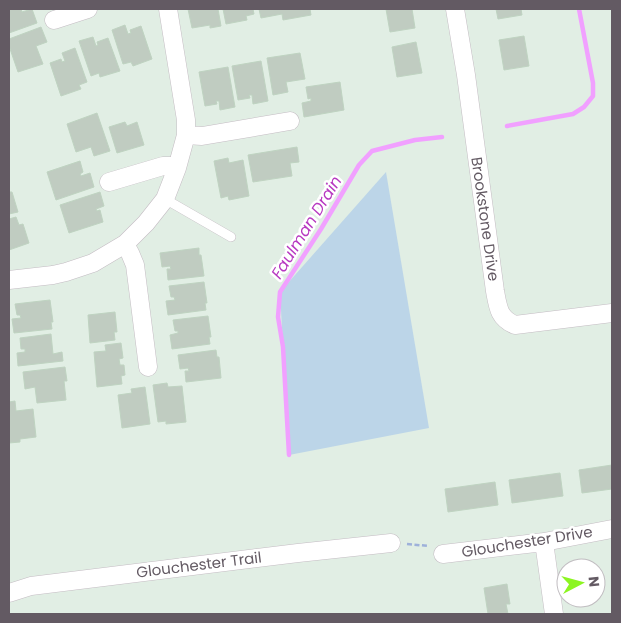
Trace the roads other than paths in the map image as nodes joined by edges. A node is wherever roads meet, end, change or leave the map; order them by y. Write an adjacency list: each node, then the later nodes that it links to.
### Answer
1 (88, 9): 4 (street)
2 (168, 9): 6 (street)
3 (454, 9): 13 (street, Brookstone Drive)
4 (54, 20)
5 (290, 121): 6 (street)
6 (186, 135): 7 (street)
7 (177, 168): 8 (street); 9 (street)
8 (109, 182)
9 (166, 199): 10 (lane); 11 (street)
10 (231, 237)
11 (125, 244): 12 (street); 14 (street)
12 (9, 280)
13 (612, 313)
14 (148, 367)
15 (612, 529): 16 (street, Glouchester Drive)
16 (544, 542): 18 (street, Glouchester Drive); 20 (street)
17 (391, 543): 19 (street, Glouchester Trail)
18 (442, 554)
19 (9, 593)
20 (554, 614)

